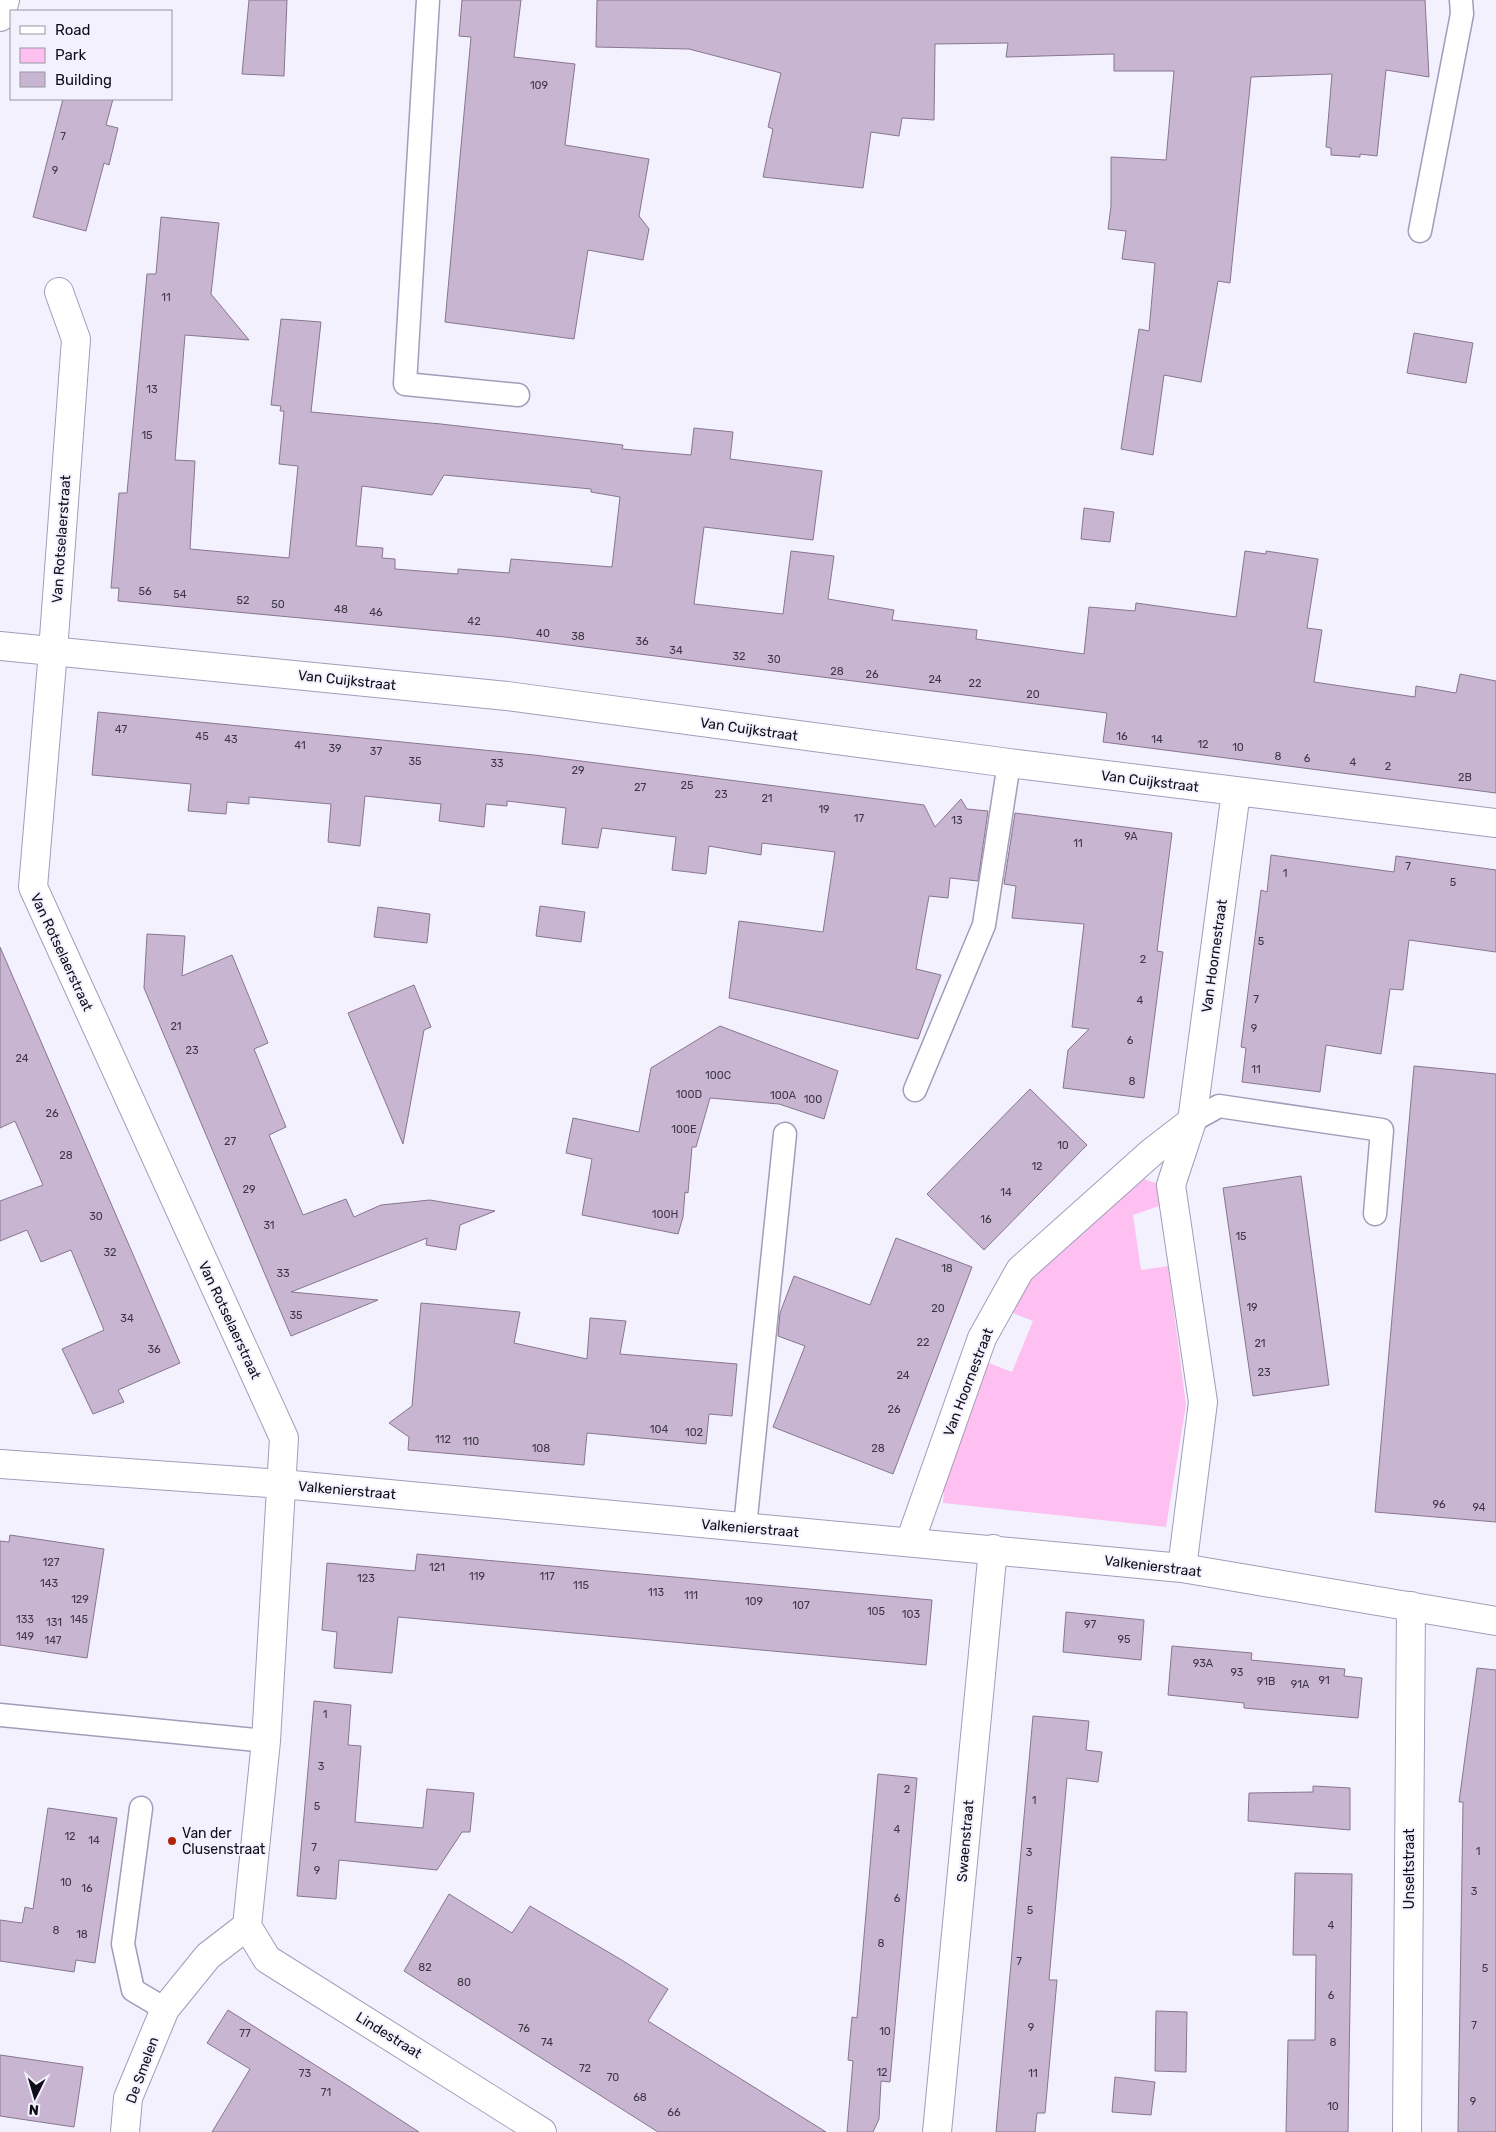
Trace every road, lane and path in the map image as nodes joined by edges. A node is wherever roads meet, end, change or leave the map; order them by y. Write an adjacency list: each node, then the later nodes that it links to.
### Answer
1 (5, 0): 4 (street)
2 (428, 0): 7 (lane)
3 (1461, 0): 5 (lane)
4 (0, 17)
5 (1420, 231)
6 (59, 292): 9 (street, Van Rotselaerstraat)
7 (518, 395)
8 (0, 646): 9 (street, Van Cuijkstraat)
9 (53, 651): 10 (street, Van Cuijkstraat); 18 (street, Van Rotselaerstraat)
10 (1008, 763): 11 (street, Van Cuijkstraat); 13 (lane)
11 (1236, 792): 12 (street, Van Cuijkstraat); 14 (street, Van Hoornestraat)
12 (1496, 823)
13 (916, 1090)
14 (1192, 1121): 16 (lane); 20 (street, Van Hoornestraat); 22 (street, Van Hoornestraat)
15 (785, 1134): 19 (lane)
16 (1375, 1214)
17 (0, 1464): 18 (street, Valkenierstraat)
18 (282, 1484): 19 (street, Valkenierstraat); 26 (street)
19 (745, 1527): 20 (street, Valkenierstraat)
20 (910, 1542): 21 (street, Valkenierstraat)
21 (992, 1549): 22 (street, Valkenierstraat); 32 (street, Swaenstraat)
22 (1182, 1568): 23 (street, Valkenierstraat)
23 (1411, 1606): 24 (street, Valkenierstraat); 33 (street, Unseltstraat)
24 (1496, 1621)
25 (0, 1715): 26 (lane)
26 (266, 1741): 28 (street)
27 (141, 1808): 29 (lane)
28 (247, 1926): 29 (street); 31 (street, Lindestraat)
29 (165, 2009): 30 (street, De Smelen)
30 (125, 2132)
31 (542, 2132)
32 (937, 2132)
33 (1407, 2132)

